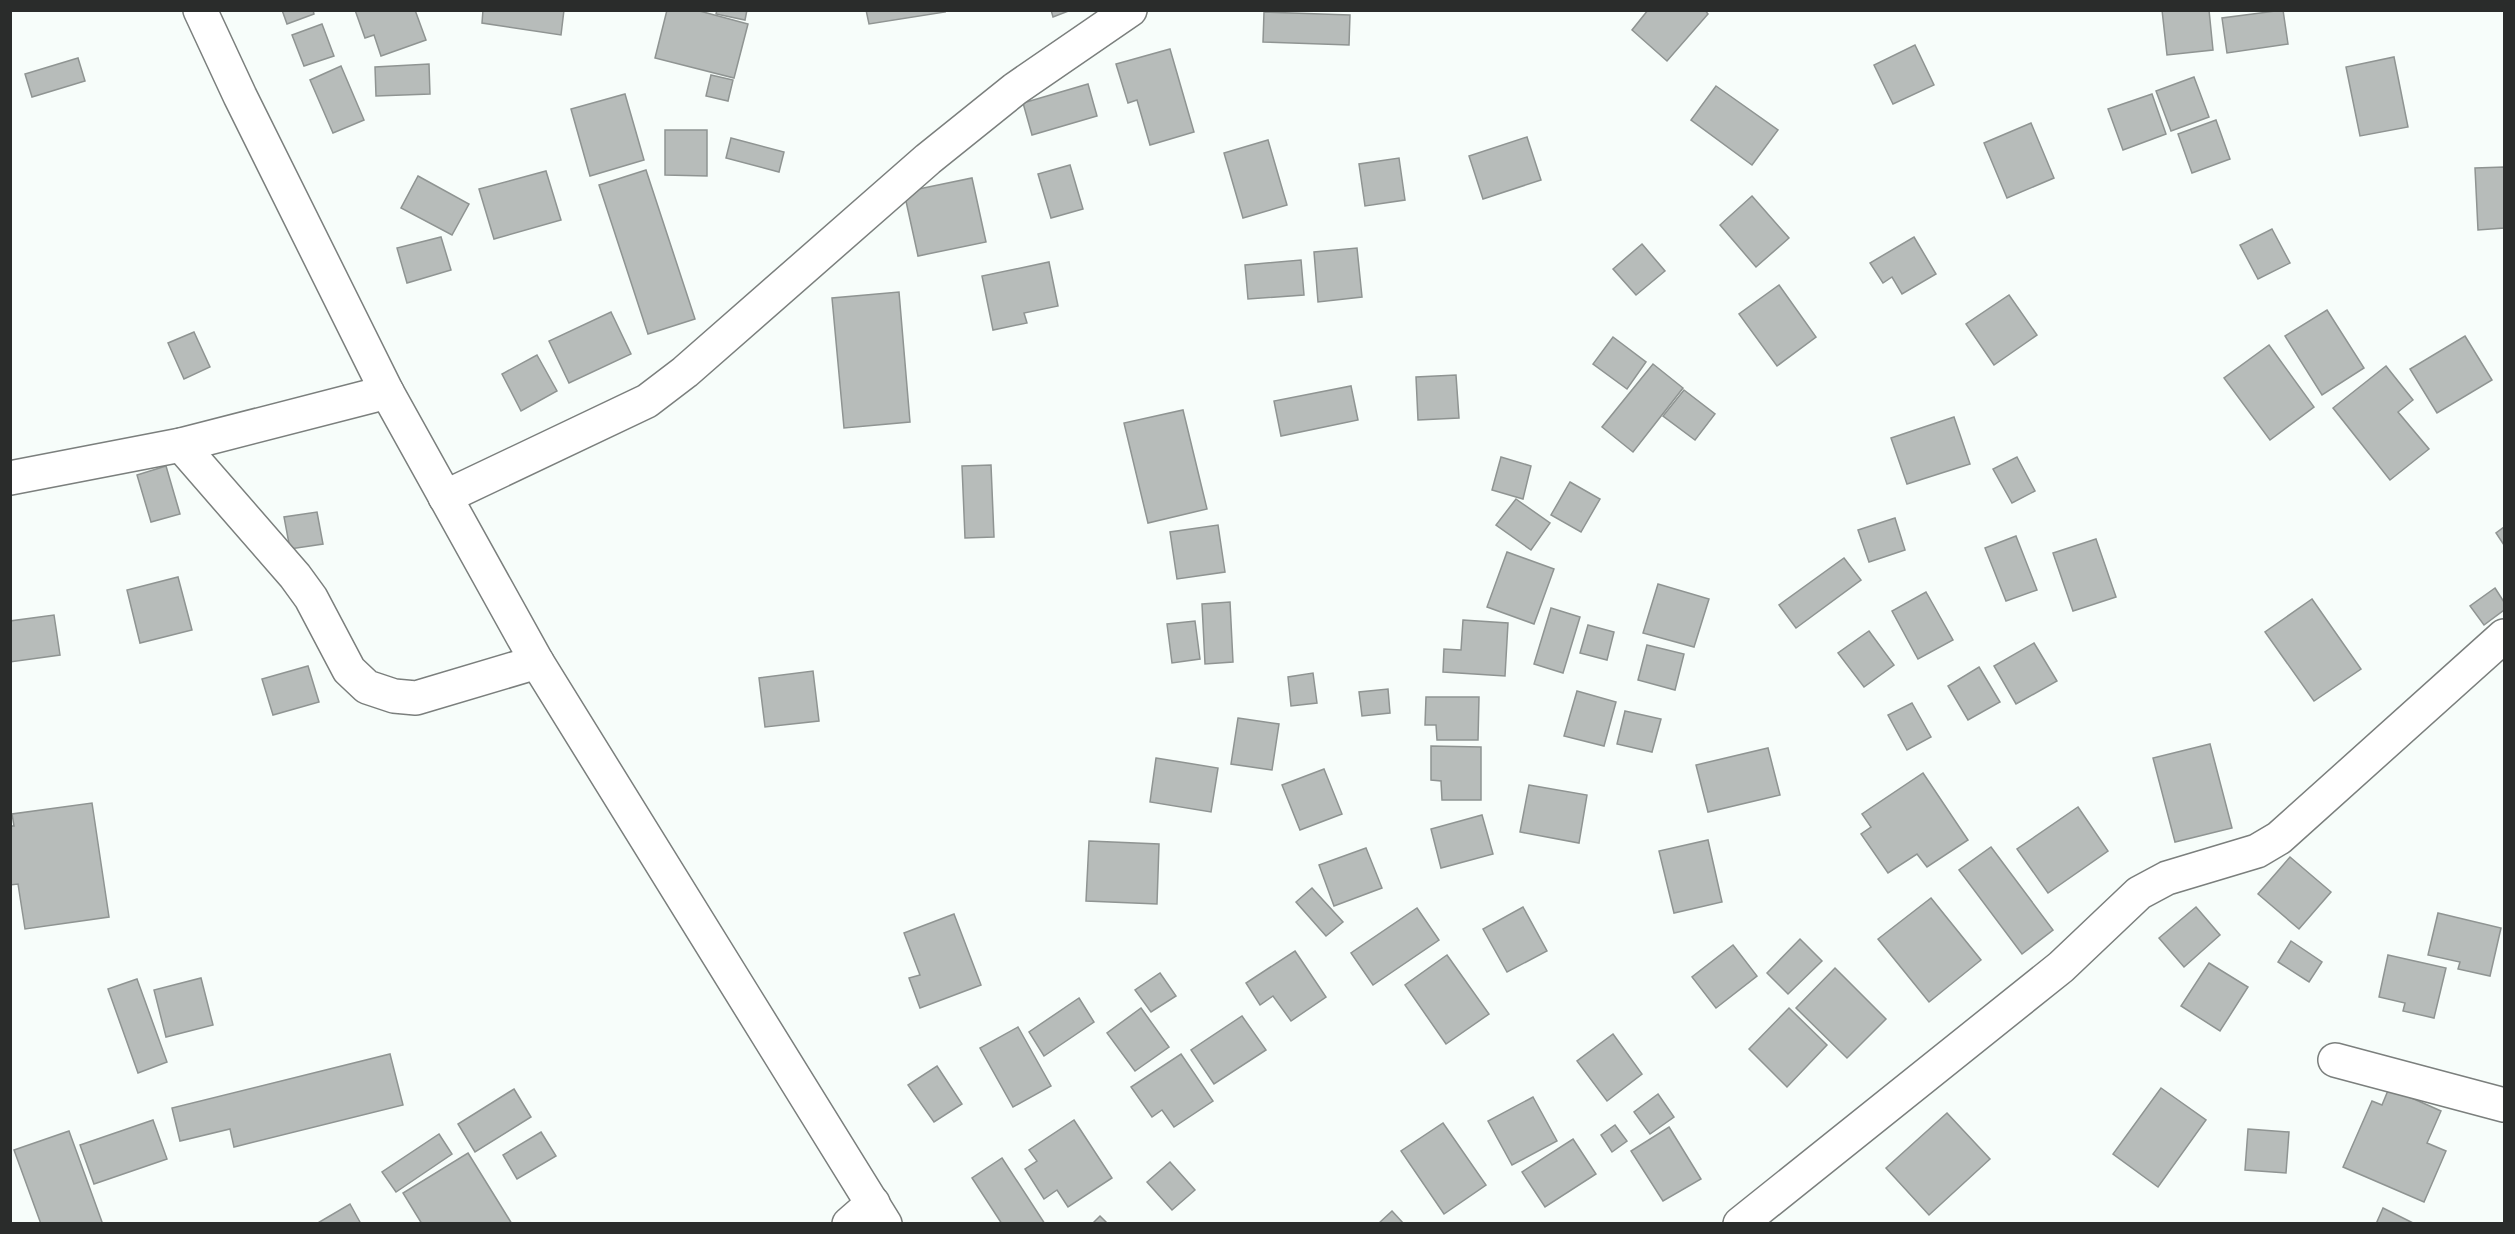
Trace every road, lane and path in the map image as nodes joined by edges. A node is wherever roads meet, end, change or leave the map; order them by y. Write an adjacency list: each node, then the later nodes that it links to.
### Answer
1 (200, 10): 3 (main road)
2 (1130, 10): 6 (main road)
3 (387, 392): 4 (main road); 6 (main road)
4 (182, 445): 5 (main road); 8 (main road)
5 (10, 478)
6 (445, 497): 8 (main road)
7 (2505, 636): 12 (main road)
8 (537, 662): 11 (main road)
9 (2335, 1060): 10 (main road)
10 (2505, 1105)
11 (869, 1217)
12 (1740, 1224)

